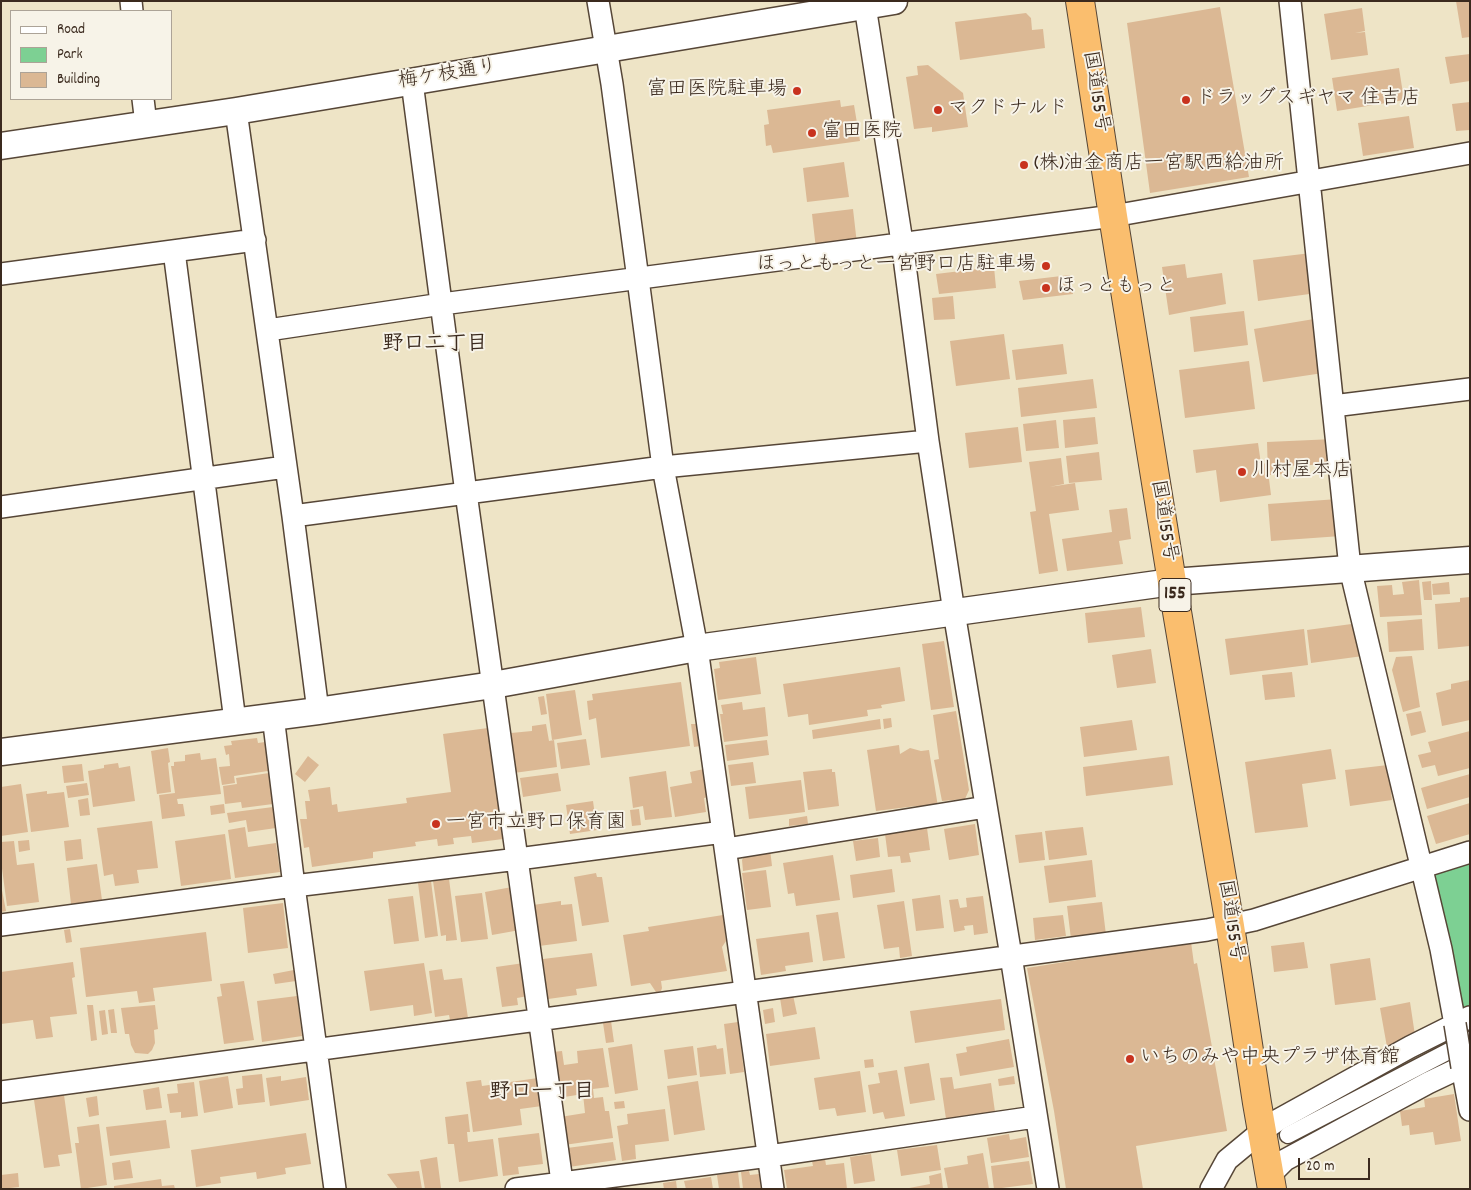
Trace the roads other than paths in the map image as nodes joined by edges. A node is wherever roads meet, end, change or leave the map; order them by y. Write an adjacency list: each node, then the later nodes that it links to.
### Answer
1 (598, 1): 6 (street)
2 (894, 1): 5 (street, 梅ケ枝通り)
3 (1080, 1): 13 (highway, 国道155号 / 155)
4 (1290, 1): 12 (street)
5 (863, 4): 6 (street, 梅ケ枝通り); 15 (street)
6 (606, 50): 7 (street, 梅ケ枝通り); 18 (street)
7 (412, 82): 9 (street, 梅ケ枝通り); 19 (street)
8 (145, 111): 9 (street, 梅ケ枝通り); 10 (street, 梅ケ枝通り)
9 (236, 111): 14 (street)
10 (1, 146)
11 (1470, 153): 12 (street)
12 (1310, 181): 13 (street); 22 (street)
13 (1113, 216): 15 (street); 32 (highway, 国道155号 / 155)
14 (255, 240): 16 (street); 20 (street)
15 (902, 242): 18 (street); 23 (street)
16 (174, 251): 17 (street); 26 (street)
17 (1, 274)
18 (637, 279): 19 (street); 25 (street)
19 (442, 304): 20 (street); 27 (street)
20 (268, 330): 24 (street)
21 (1470, 389): 22 (street)
22 (1333, 406): 31 (street)
23 (928, 441): 25 (street); 33 (street)
24 (285, 467): 26 (street); 29 (street)
25 (663, 467): 27 (street); 34 (street)
26 (204, 478): 28 (street); 38 (street)
27 (466, 493): 29 (street); 35 (street)
28 (1, 507)
29 (293, 516): 36 (street)
30 (1470, 560): 31 (street)
31 (1350, 568): 32 (street); 44 (street)
32 (1172, 582): 33 (street); 47 (highway, 国道155号 / 155)
33 (954, 612): 34 (street); 40 (street)
34 (697, 648): 35 (street); 41 (street)
35 (493, 685): 36 (street); 43 (street)
36 (318, 711): 37 (street)
37 (273, 716): 38 (street); 45 (street)
38 (235, 721): 39 (street)
39 (1, 752)
40 (986, 807): 41 (street); 48 (street)
41 (724, 840): 43 (street); 49 (street)
42 (1470, 852): 44 (street)
43 (518, 859): 45 (street); 50 (street)
44 (1421, 867): 47 (street); 51 (street)
45 (294, 886): 46 (street); 53 (street)
46 (1, 925)
47 (1230, 926): 48 (street); 58 (highway, 国道155号 / 155)
48 (1011, 956): 49 (street); 57 (street)
49 (746, 993): 50 (street); 59 (street)
50 (538, 1020): 53 (street); 61 (street)
51 (1462, 1020): 54 (street, bridge); 58 (street)
52 (1470, 1040): 58 (street)
53 (316, 1050): 55 (street); 62 (street)
54 (1466, 1065): 56 (street); 60 (street)
55 (1, 1092)
56 (1470, 1110)
57 (1035, 1117): 59 (street); 65 (street)
58 (1275, 1133): 60 (highway, 国道155号 / 155); 66 (street)
59 (769, 1156): 61 (street); 64 (street)
60 (1271, 1182)
61 (562, 1186): 63 (street)
62 (335, 1189)
63 (516, 1189)
64 (774, 1189)
65 (1048, 1189)
66 (1211, 1189)

